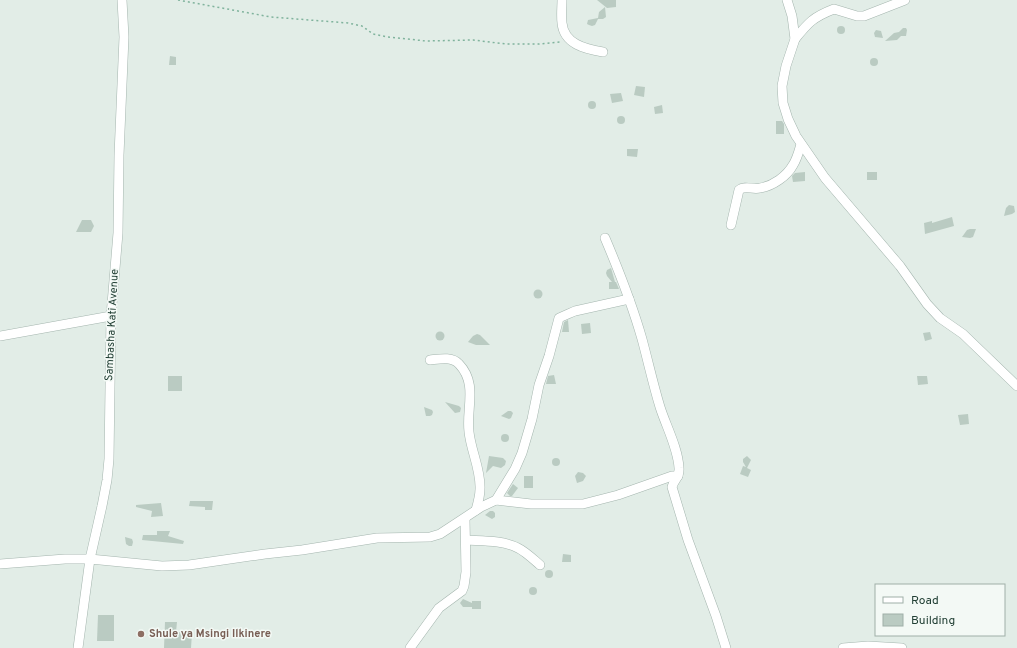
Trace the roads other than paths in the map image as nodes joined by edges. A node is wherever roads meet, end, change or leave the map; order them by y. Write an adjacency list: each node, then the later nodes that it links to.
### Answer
1 (122, 0): 12 (street, Sambasha Kati Avenue)
2 (562, 0): 7 (street)
3 (787, 0): 6 (street)
4 (905, 0): 5 (street)
5 (834, 5): 6 (street)
6 (795, 39): 8 (street)
7 (603, 52)
8 (801, 144): 9 (street); 15 (street)
9 (731, 225)
10 (604, 238): 11 (street)
11 (629, 300): 16 (street); 17 (street)
12 (111, 316): 13 (street); 21 (street, Sambasha Kati Avenue)
13 (0, 336)
14 (430, 360): 18 (street)
15 (1017, 386)
16 (678, 476): 17 (street); 26 (street)
17 (496, 500): 18 (street)
18 (476, 510): 19 (street)
19 (465, 519): 20 (street); 21 (street)
20 (466, 540): 23 (street); 25 (street)
21 (90, 559): 22 (street); 24 (street, Sambasha Kati Avenue)
22 (0, 564)
23 (540, 565)
24 (78, 648)
25 (410, 648)
26 (726, 648)
27 (843, 648): 28 (street)
28 (902, 648)

